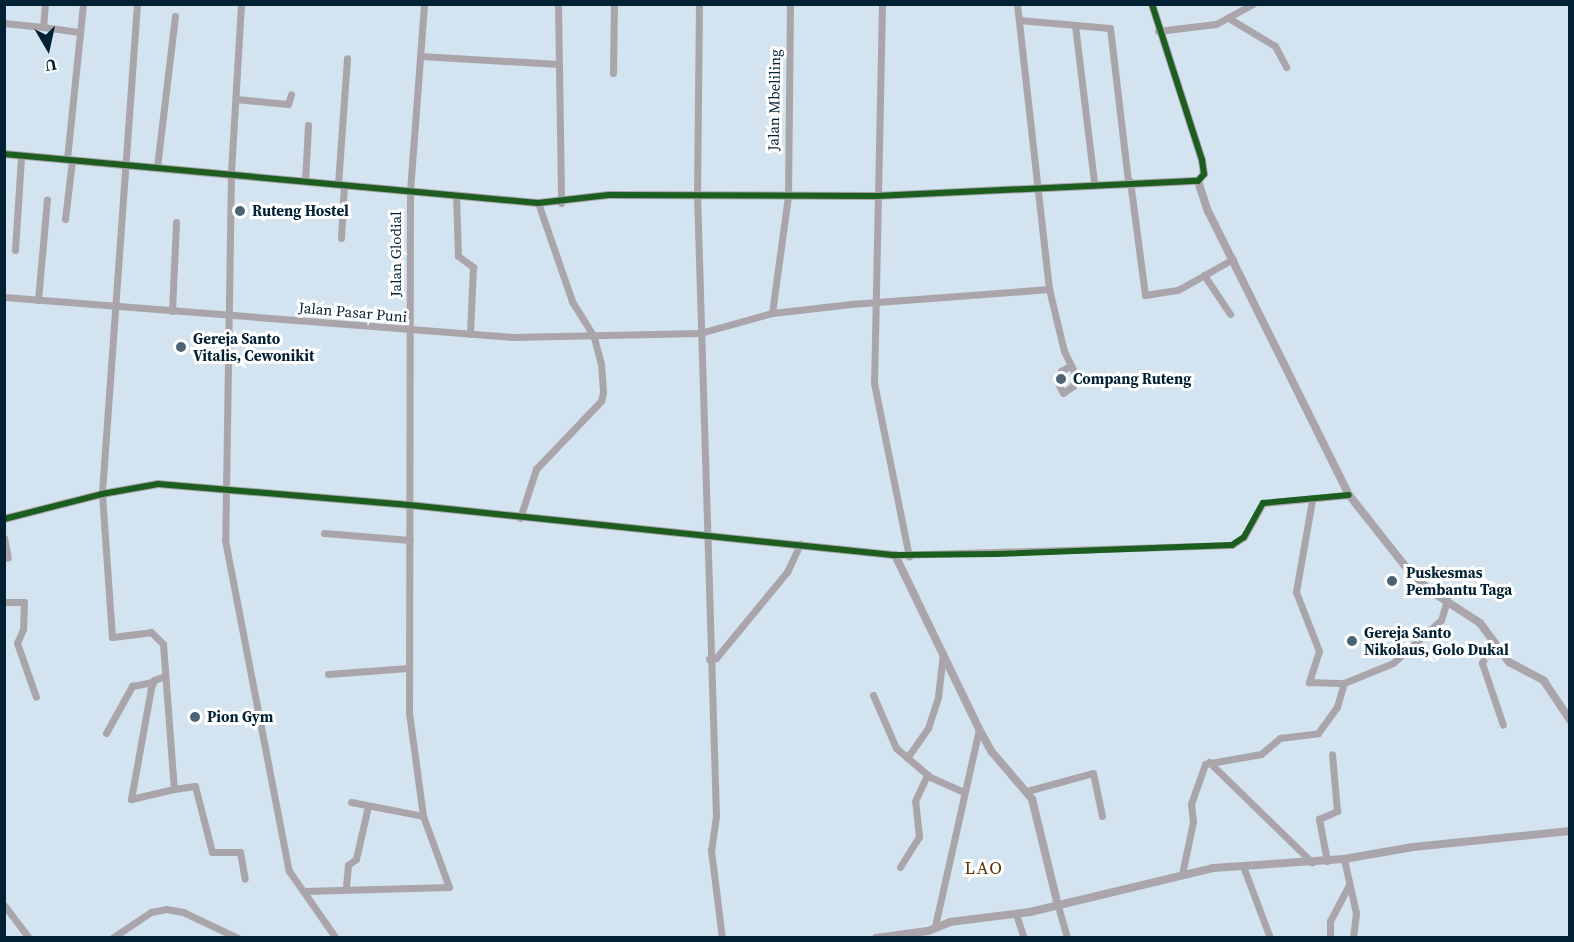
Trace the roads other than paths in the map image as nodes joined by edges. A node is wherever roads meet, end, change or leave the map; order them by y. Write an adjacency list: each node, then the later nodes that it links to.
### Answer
1 (45, 4): 19 (street)
2 (83, 4): 21 (street)
3 (136, 4): 33 (street)
4 (241, 4): 28 (street)
5 (424, 4): 22 (street, Jalan Glodial)
6 (558, 4): 24 (street)
7 (614, 4): 26 (street)
8 (699, 4): 43 (street)
9 (790, 4): 45 (street, Jalan Mbeliling)
10 (882, 4): 46 (street)
11 (1017, 4): 16 (street)
12 (1152, 4): 20 (street)
13 (1253, 4): 15 (street)
14 (175, 16): 34 (street)
15 (1230, 19): 20 (street); 25 (street)
16 (1019, 20): 18 (street); 41 (street)
17 (4, 23): 19 (street)
18 (1075, 26): 38 (street); 39 (street)
19 (43, 27): 21 (street)
20 (1158, 31): 37 (street)
21 (80, 32): 32 (street)
22 (420, 56): 24 (street); 42 (street, Jalan Glodial)
23 (347, 58): 40 (street)
24 (559, 64): 49 (street)
25 (1286, 67)
26 (613, 73)
27 (291, 94): 28 (street)
28 (236, 99): 35 (street)
29 (308, 125): 36 (street)
30 (4, 154): 31 (street)
31 (21, 156): 32 (street); 53 (street)
32 (70, 159): 33 (street); 50 (street)
33 (123, 164): 34 (street); 60 (street)
34 (157, 167): 35 (street)
35 (231, 174): 36 (street); 64 (street)
36 (305, 181): 40 (street)
37 (1198, 181): 38 (street); 54 (street)
38 (1129, 182): 39 (street); 55 (street)
39 (1094, 183): 41 (street)
40 (341, 184): 42 (street); 52 (street)
41 (1036, 189): 46 (street); 56 (street)
42 (410, 191): 44 (street); 65 (street, Jalan Glodial)
43 (697, 194): 45 (street); 49 (street); 66 (street)
44 (456, 195): 48 (street); 67 (street)
45 (788, 196): 46 (street); 62 (street, Jalan Mbeliling)
46 (876, 196): 59 (street)
47 (47, 199): 58 (street)
48 (538, 203): 49 (street); 68 (street)
49 (561, 203)
50 (64, 219)
51 (176, 222): 61 (street)
52 (341, 238)
53 (15, 250)
54 (1233, 259): 55 (street); 72 (street)
55 (1204, 275): 63 (street)
56 (1049, 289): 59 (street, Jalan Pasar Puni); 69 (street)
57 (4, 297): 58 (street, Jalan Pasar Puni)
58 (38, 300): 60 (street, Jalan Pasar Puni)
59 (878, 302): 62 (street, Jalan Pasar Puni); 83 (street)
60 (114, 306): 61 (street, Jalan Pasar Puni); 71 (street)
61 (172, 311): 64 (street, Jalan Pasar Puni)
62 (772, 313): 66 (street, Jalan Pasar Puni)
63 (1230, 314)
64 (227, 315): 65 (street, Jalan Pasar Puni); 70 (street)
65 (410, 330): 67 (street, Jalan Pasar Puni); 74 (street, Jalan Glodial)
66 (700, 333): 68 (street, Jalan Pasar Puni); 78 (street)
67 (470, 334): 68 (street, Jalan Pasar Puni)
68 (593, 335): 75 (street)
69 (1070, 366)
70 (224, 489): 71 (street); 74 (street); 122 (street)
71 (102, 494): 76 (street); 92 (street)
72 (1349, 495): 73 (street); 85 (street)
73 (1312, 500): 83 (street); 94 (street)
74 (409, 505): 75 (street); 80 (street, Jalan Glodial)
75 (520, 518): 78 (street)
76 (4, 519)
77 (324, 532): 80 (street)
78 (705, 535): 81 (street); 89 (street)
79 (4, 538): 84 (street)
80 (410, 540): 90 (street, Jalan Glodial)
81 (800, 544): 82 (street); 89 (street)
82 (895, 555): 83 (street); 88 (street)
83 (909, 556)
84 (8, 558)
85 (1447, 600): 87 (street); 94 (street)
86 (4, 602): 96 (street)
87 (1494, 640): 97 (street); 98 (street)
88 (943, 653): 99 (street); 102 (street)
89 (709, 659): 131 (street)
90 (408, 668): 91 (street); 110 (street, Jalan Glodial)
91 (328, 674)
92 (165, 676): 93 (street); 105 (street)
93 (153, 682): 100 (street); 105 (street)
94 (1344, 683): 103 (street)
95 (873, 695): 102 (street)
96 (36, 697)
97 (1569, 720)
98 (1503, 725)
99 (979, 729): 106 (street); 107 (street)
100 (106, 733)
101 (1332, 753): 114 (street)
102 (907, 758): 104 (street)
103 (1209, 762): 115 (street); 118 (street)
104 (927, 775): 107 (street); 117 (street)
105 (174, 789): 119 (street)
106 (1027, 791): 111 (street); 124 (street)
107 (964, 792): 126 (street)
108 (351, 802): 109 (street)
109 (368, 806): 110 (street); 121 (street)
110 (423, 816): 121 (street, Jalan Glodial)
111 (1102, 816)
112 (1569, 831): 113 (street)
113 (1344, 859): 114 (street); 120 (street)
114 (1327, 861): 115 (street)
115 (1312, 862): 116 (street)
116 (1243, 866): 118 (street); 135 (street)
117 (900, 867)
118 (1182, 874): 124 (street)
119 (245, 879)
120 (1349, 885): 136 (street); 137 (street)
121 (346, 887): 122 (street)
122 (308, 891): 130 (street)
123 (4, 905): 127 (street)
124 (1058, 906): 125 (street); 134 (street)
125 (1016, 914): 126 (street); 133 (street)
126 (930, 932): 132 (street)
127 (29, 938)
128 (112, 938): 129 (street)
129 (238, 938)
130 (336, 938)
131 (722, 938)
132 (876, 938)
133 (1024, 938)
134 (1067, 938)
135 (1270, 938)
136 (1330, 938)
137 (1353, 938)

